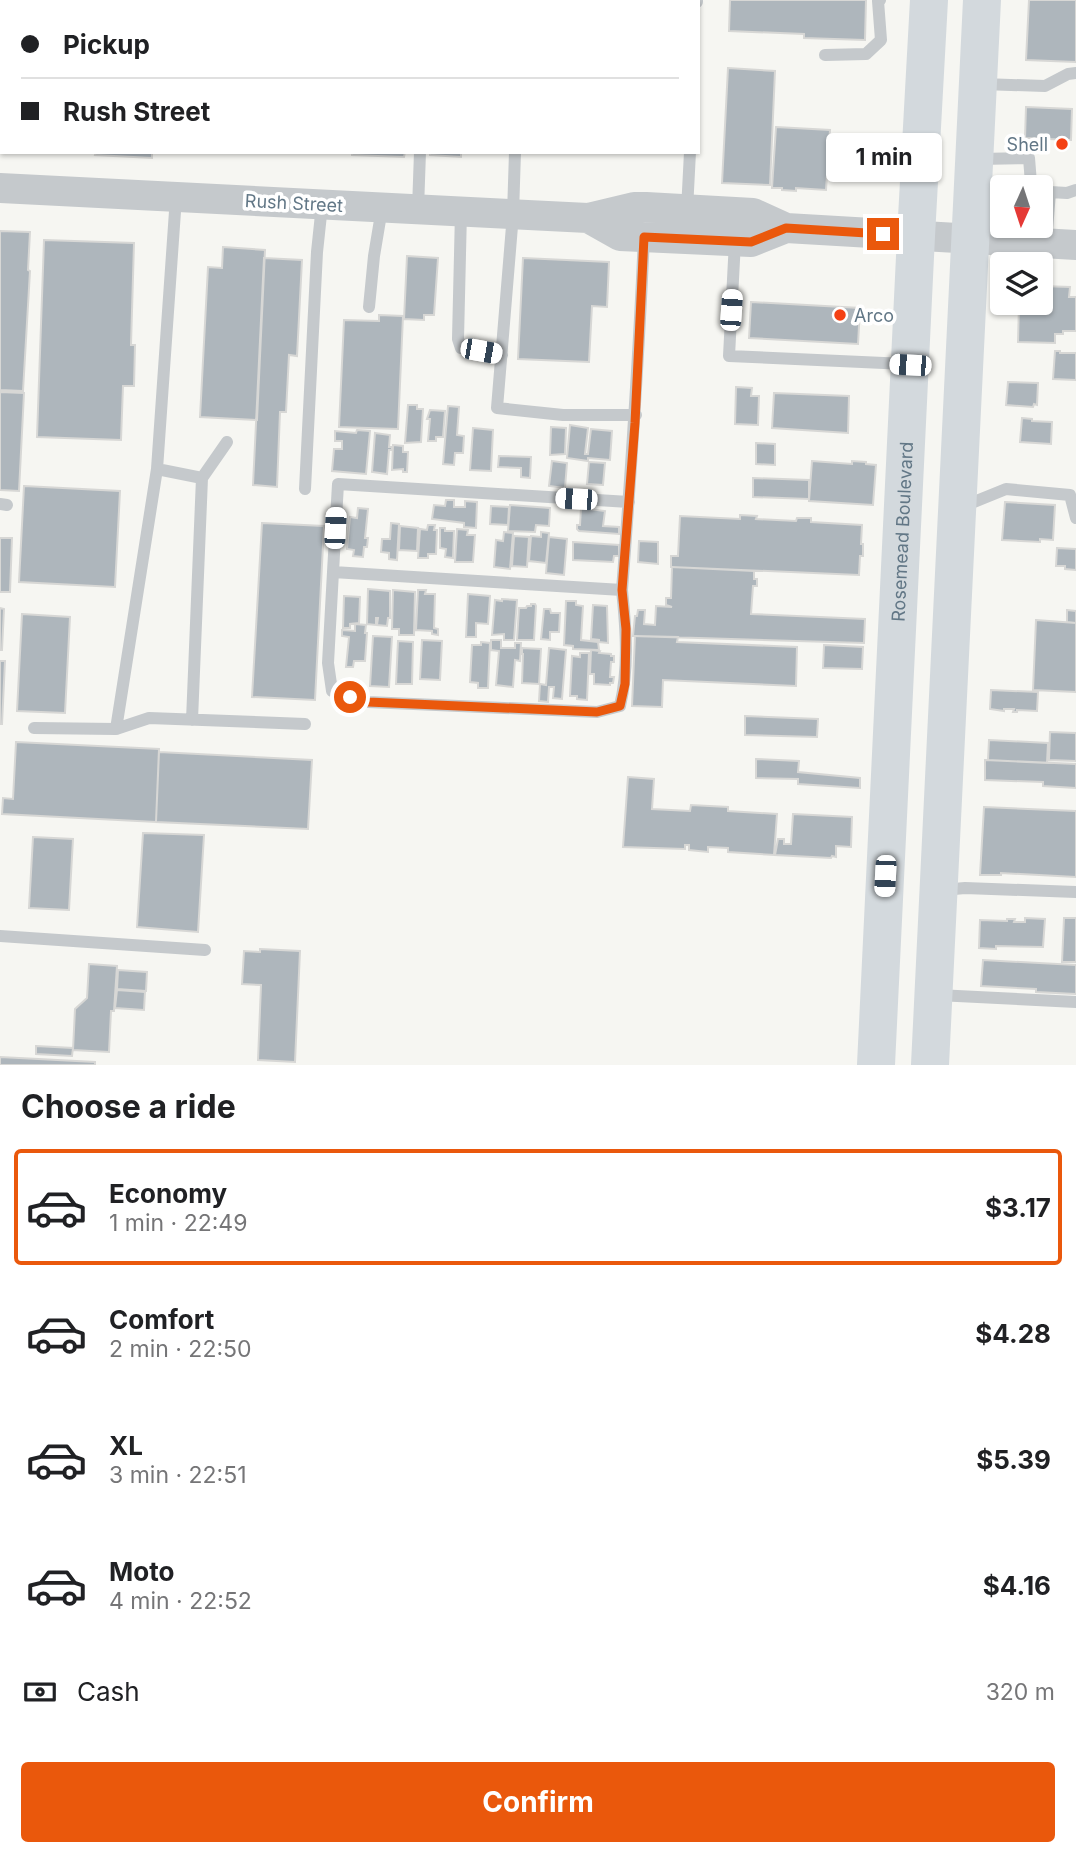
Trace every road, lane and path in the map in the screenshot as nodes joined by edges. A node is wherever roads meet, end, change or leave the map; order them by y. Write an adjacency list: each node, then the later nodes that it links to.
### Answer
1 (880, 0): 4 (lane)
2 (929, 0): 24 (main road, Rosemead Boulevard)
3 (982, 0): 6 (main road)
4 (825, 55)
5 (1076, 73): 6 (lane)
6 (978, 84): 10 (main road)
7 (420, 154): 18 (lane)
8 (515, 154): 21 (lane)
9 (690, 154): 19 (lane)
10 (974, 159): 11 (lane); 26 (main road)
11 (1030, 175)
12 (0, 188): 15 (street, Rush Street)
13 (1076, 190): 14 (lane)
14 (1054, 191)
15 (176, 197): 16 (street, Rush Street); 34 (lane)
16 (322, 204): 17 (street, Rush Street); 36 (lane)
17 (382, 208): 18 (street, Rush Street); 29 (lane)
18 (418, 209): 20 (street, Rush Street)
19 (687, 210): 22 (street, Rush Street); 23 (street, Rush Street)
20 (461, 212): 21 (street, Rush Street); 30 (lane)
21 (513, 215): 22 (street, Rush Street); 30 (lane)
22 (645, 222): 23 (street, Rush Street); 32 (lane)
23 (737, 227): 24 (street, Rush Street); 31 (lane)
24 (916, 236): 26 (street, Rush Street); 31 (main road, Rosemead Boulevard)
25 (1046, 238): 27 (lane)
26 (970, 239): 27 (street, Rush Street); 38 (main road)
27 (1046, 243): 28 (street, Rush Street)
28 (1076, 244)
29 (369, 307)
30 (502, 355): 32 (lane)
31 (910, 365): 52 (main road, Rosemead Boulevard)
32 (636, 415): 37 (lane)
33 (227, 442): 35 (lane)
34 (157, 469): 35 (lane); 45 (lane)
35 (202, 478): 42 (lane)
36 (305, 489)
37 (629, 502): 40 (lane); 41 (lane)
38 (957, 508): 39 (lane); 46 (main road)
39 (1076, 518)
40 (333, 572): 41 (lane); 41 (lane)
41 (622, 590)
42 (192, 720): 43 (lane); 45 (lane)
43 (305, 724)
44 (34, 728): 45 (lane)
45 (116, 729)
46 (938, 891): 47 (lane); 50 (main road)
47 (1076, 892)
48 (0, 936): 49 (lane)
49 (205, 950)
50 (933, 995): 51 (lane); 53 (main road)
51 (1076, 1002)
52 (876, 1065)
53 (930, 1065)

